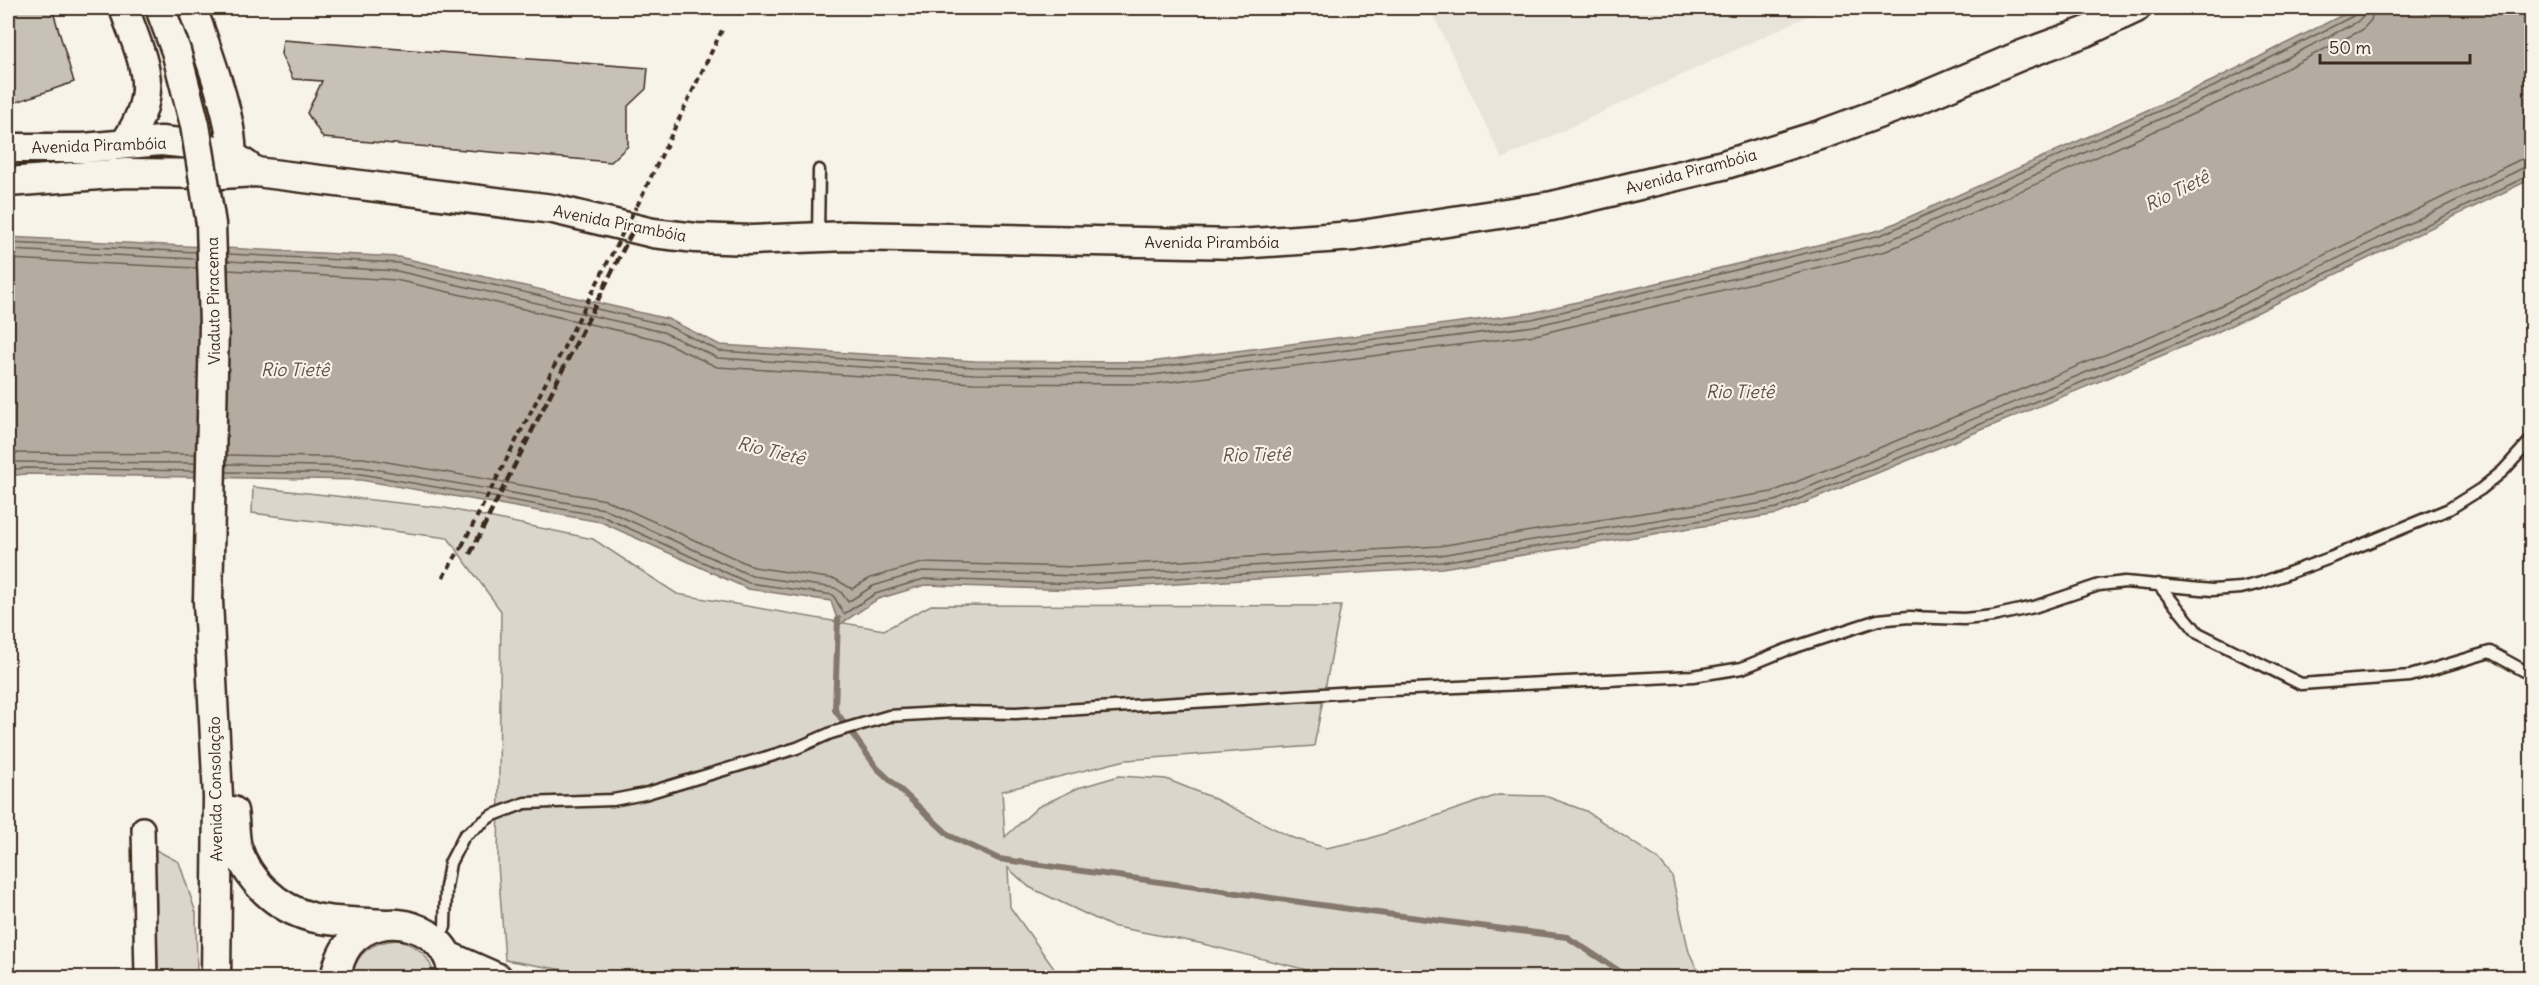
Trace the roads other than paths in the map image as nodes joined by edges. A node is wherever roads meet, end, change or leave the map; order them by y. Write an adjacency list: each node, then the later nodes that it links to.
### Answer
1 (124, 8): 5 (main road)
2 (160, 8): 13 (main road, Viaduto Piracema, bridge)
3 (192, 8): 7 (main road)
4 (2136, 8): 10 (main road, Avenida Pirambóia)
5 (125, 143): 6 (main road, Avenida Pirambóia); 7 (main road, Avenida Pirambóia)
6 (8, 148)
7 (227, 165): 9 (main road, Avenida Pirambóia); 10 (main road, Avenida Pirambóia)
8 (819, 170): 10 (lane)
9 (8, 182)
10 (818, 238)
11 (2532, 439): 12 (lane)
12 (2158, 584): 14 (lane); 18 (lane)
13 (208, 601): 15 (main road, Avenida Consolação)
14 (2532, 675)
15 (216, 753): 17 (main road); 20 (main road, Avenida Consolação)
16 (143, 828): 19 (street)
17 (385, 924): 18 (main road); 21 (main road)
18 (446, 958): 22 (main road)
19 (146, 978)
20 (216, 978)
21 (335, 978)
22 (498, 978)

